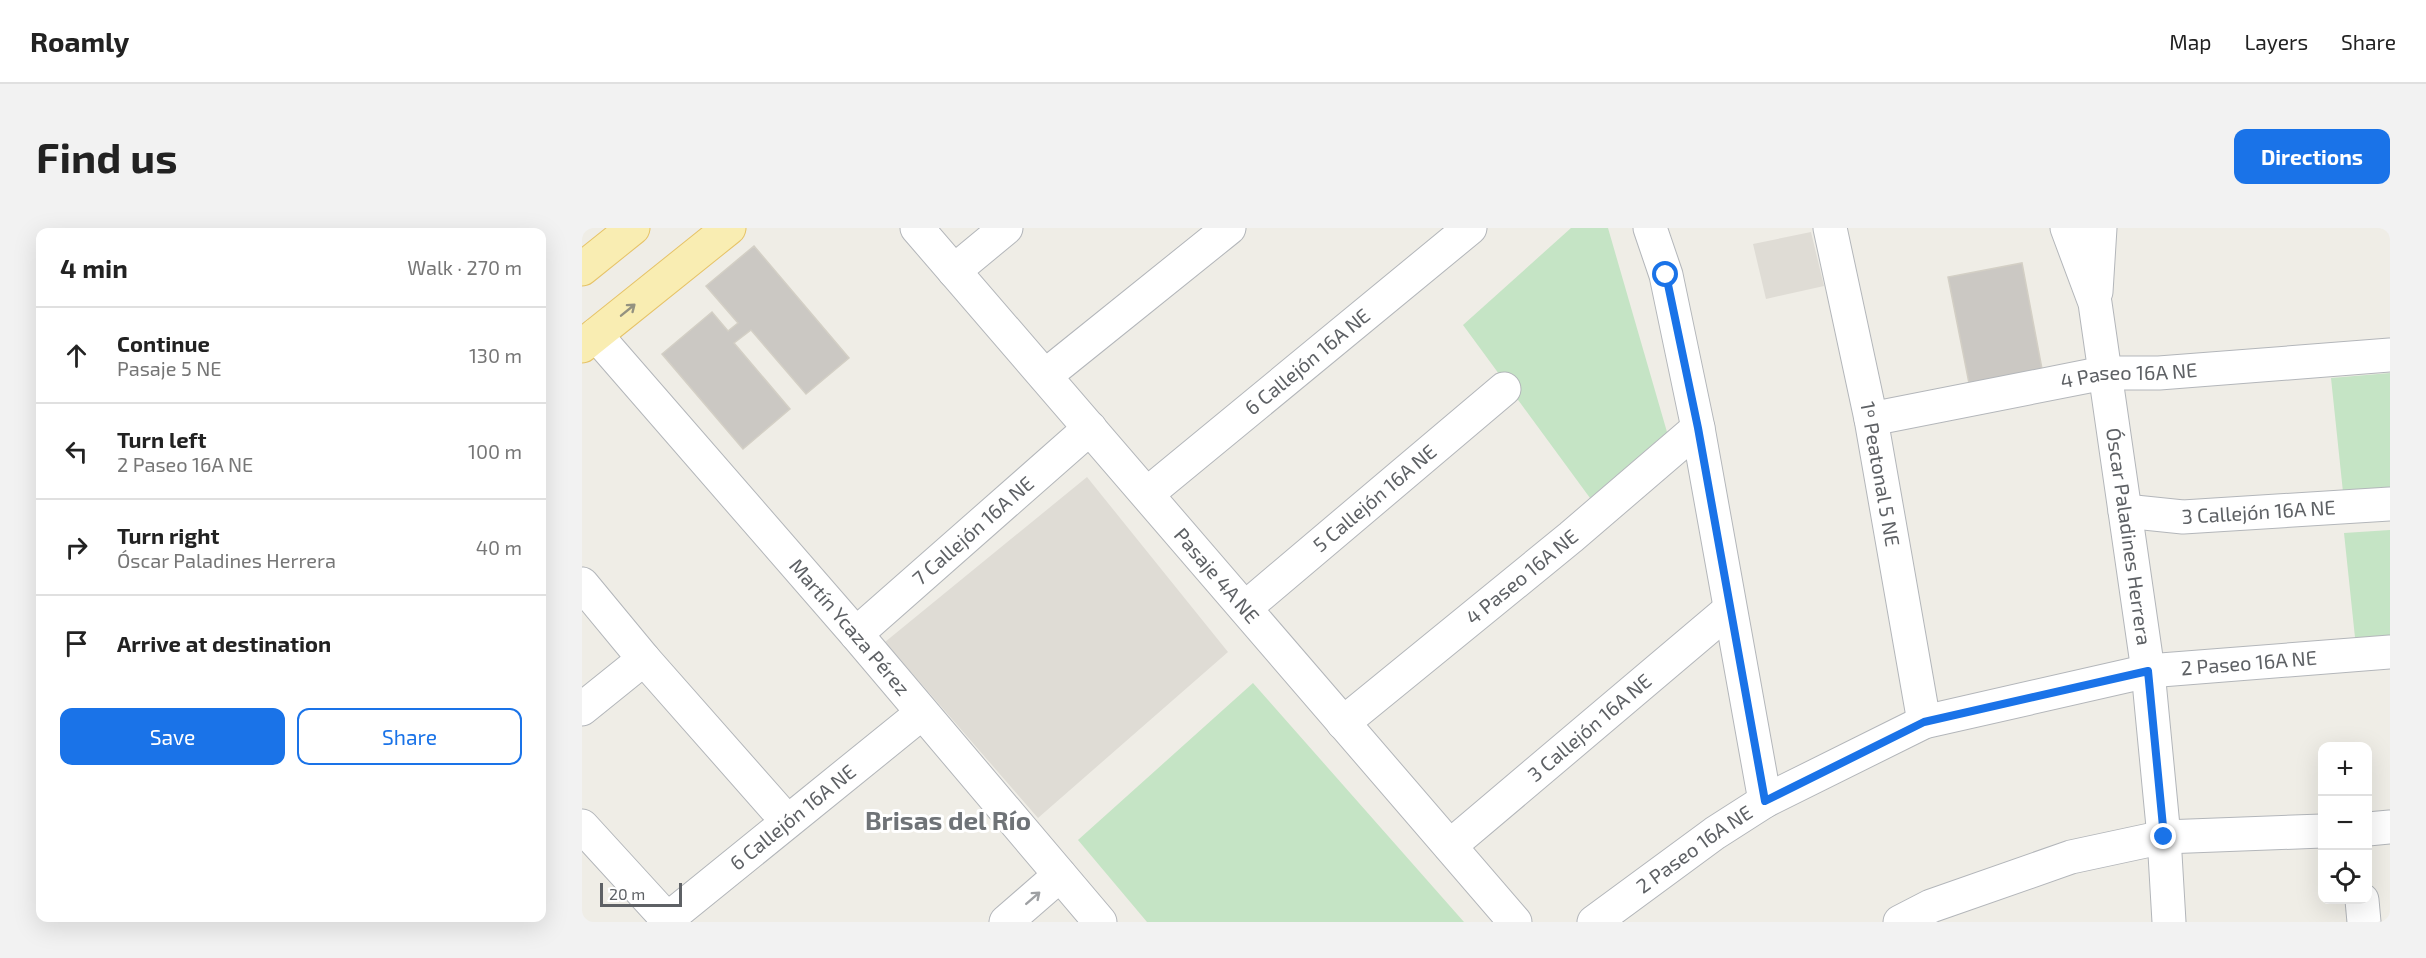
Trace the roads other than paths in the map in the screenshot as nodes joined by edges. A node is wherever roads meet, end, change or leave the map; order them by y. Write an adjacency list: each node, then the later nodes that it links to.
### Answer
1 (633, 228): 11 (main road)
2 (729, 228): 14 (main road, one-way to 2)
3 (917, 228): 12 (street, Pasaje 4A NE)
4 (1006, 228): 12 (street)
5 (1229, 228): 17 (street)
6 (1470, 228): 22 (street, 6 Callejón 16A NE)
7 (1650, 228): 20 (street)
8 (1830, 228): 19 (street, 1º Peatonal 5 NE)
9 (2067, 228): 13 (street, Óscar Paladines Herrera)
10 (2100, 228): 13 (street)
11 (582, 269)
12 (954, 271): 17 (street, Pasaje 4A NE)
13 (2095, 303): 16 (street, Óscar Paladines Herrera)
14 (589, 341): 28 (street, Martín Ycaza Pérez)
15 (2390, 355): 16 (street, 4 Paseo 16A NE)
16 (2104, 373): 19 (street, 4 Paseo 16A NE); 24 (street, Óscar Paladines Herrera)
17 (1045, 376): 21 (street, Pasaje 4A NE)
18 (1504, 389): 26 (street, 5 Callejón 16A NE)
19 (1871, 419): 34 (street, 1º Peatonal 5 NE)
20 (1698, 428): 27 (street); 35 (street, 4 Paseo 16A NE)
21 (1090, 429): 22 (street, Pasaje 4A NE); 28 (street, 7 Callejón 16A NE)
22 (1147, 494): 26 (street, Pasaje 4A NE)
23 (2390, 504): 24 (street, 3 Callejón 16A NE)
24 (2125, 511): 31 (street, Óscar Paladines Herrera)
25 (582, 584): 30 (street)
26 (1245, 608): 35 (street, Pasaje 4A NE)
27 (1729, 609): 36 (street); 43 (street, 3 Callejón 16A NE)
28 (856, 634): 33 (street, Martín Ycaza Pérez)
29 (2390, 652): 31 (street, 2 Paseo 16A NE)
30 (644, 659): 32 (street); 37 (street)
31 (2148, 671): 34 (street, 2 Paseo 16A NE); 42 (street, Óscar Paladines Herrera)
32 (582, 709)
33 (922, 713): 37 (street, 6 Callejón 16A NE); 44 (street, Martín Ycaza Pérez)
34 (1924, 722): 36 (street, 2 Paseo 16A NE)
35 (1343, 723): 43 (street, Pasaje 4A NE)
36 (1765, 801): 50 (street, 2 Paseo 16A NE)
37 (787, 821): 46 (street, 6 Callejón 16A NE)
38 (582, 826): 46 (street)
39 (2390, 827): 40 (street)
40 (2372, 829)
41 (2318, 831): 42 (street)
42 (2164, 837): 51 (street); 52 (street, Óscar Paladines Herrera)
43 (1450, 846): 49 (street, Pasaje 4A NE)
44 (1060, 875): 47 (street, one-way to 44); 48 (street, Martín Ycaza Pérez)
45 (2362, 904): 53 (street)
46 (665, 921)
47 (1006, 922)
48 (1100, 922)
49 (1515, 922)
50 (1594, 922)
51 (1900, 922)
52 (2169, 922)
53 (2364, 922)

